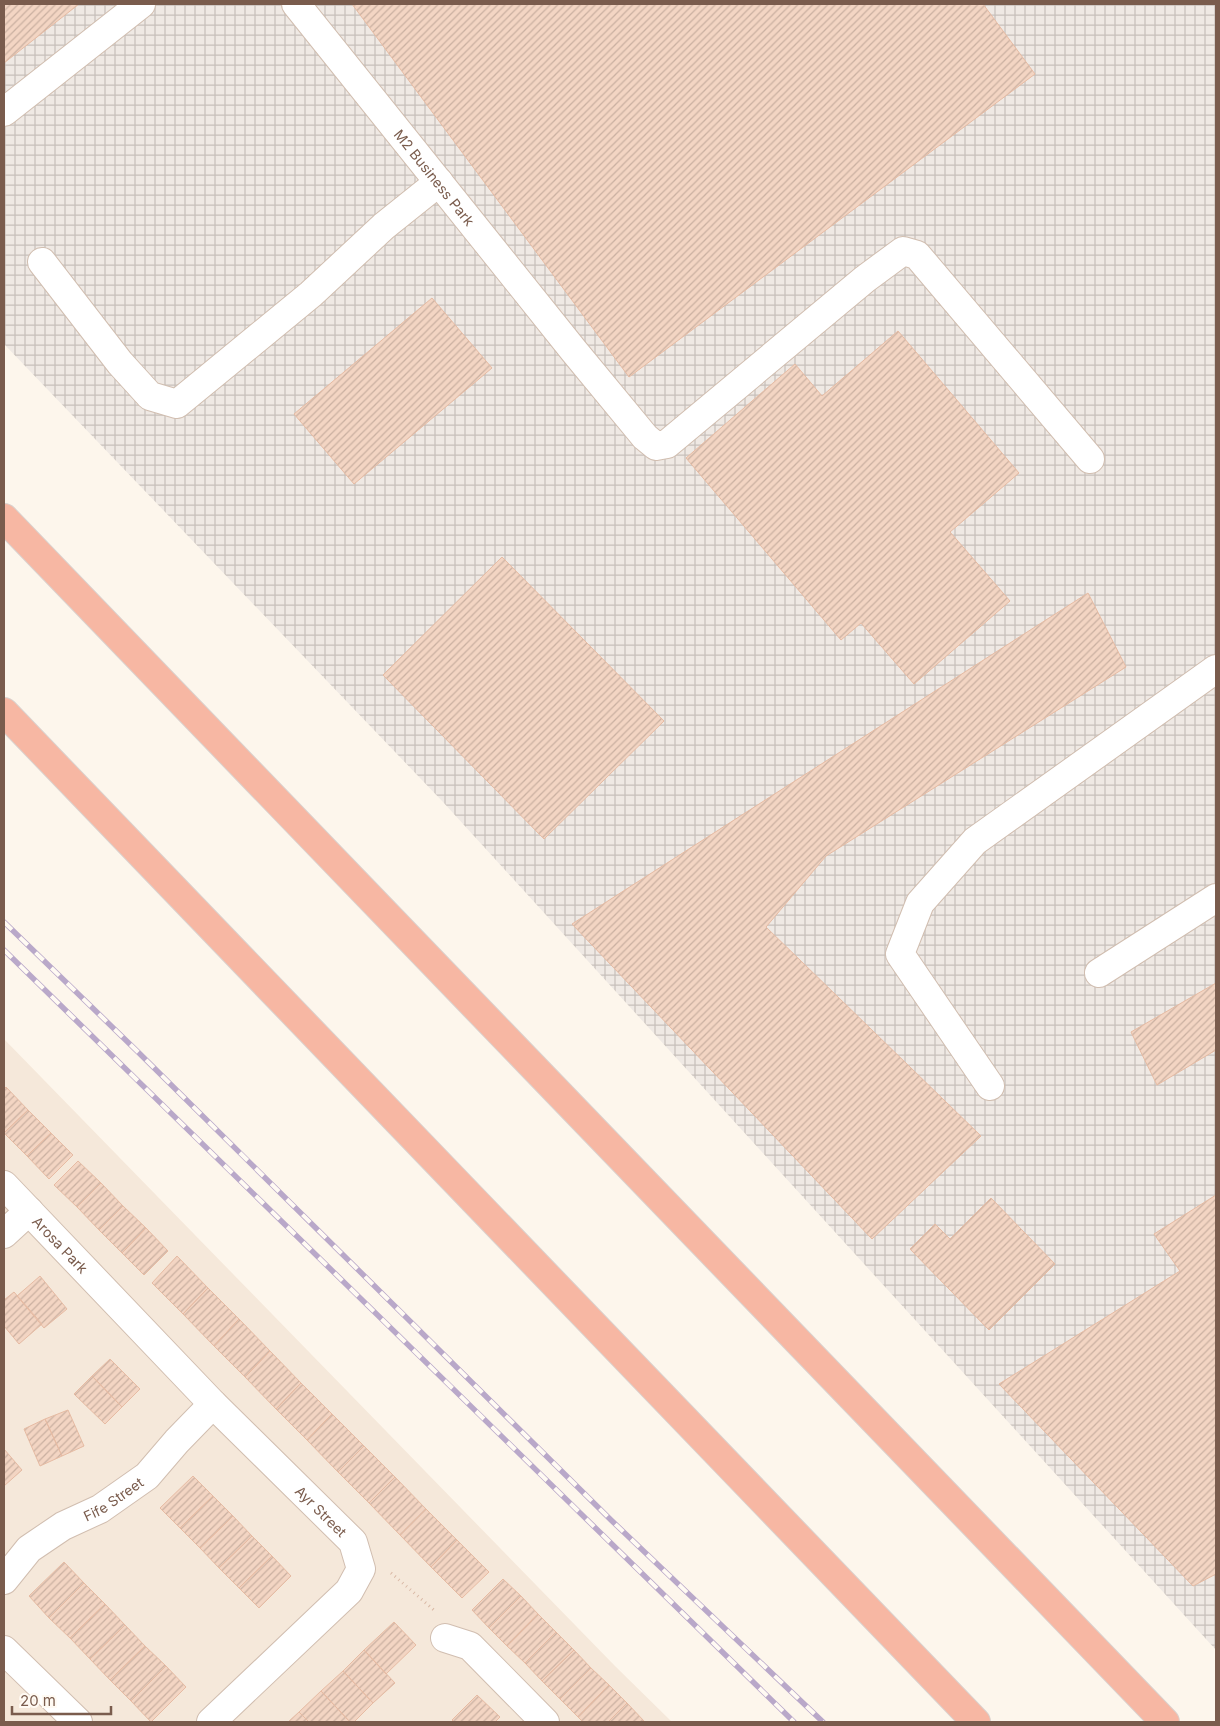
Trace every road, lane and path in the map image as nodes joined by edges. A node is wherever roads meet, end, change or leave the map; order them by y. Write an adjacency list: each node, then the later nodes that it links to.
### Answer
1 (141, 4): 3 (street)
2 (296, 4): 4 (street, M2 Business Park)
3 (4, 112)
4 (439, 182): 5 (street); 6 (street, M2 Business Park)
5 (42, 262)
6 (1090, 459)
7 (4, 518): 26 (highway)
8 (1216, 669): 12 (street)
9 (4, 712): 25 (highway)
10 (1216, 898): 11 (street)
11 (1099, 973)
12 (990, 1086)
13 (4, 1185): 14 (street, Arosa Park)
14 (29, 1210): 15 (street); 16 (street, Arosa Park)
15 (4, 1234)
16 (119, 1304): 17 (street, Ayr Street)
17 (213, 1404): 18 (street, Ayr Street); 19 (street, Fife Street)
18 (357, 1555): 20 (path); 23 (street)
19 (4, 1580)
20 (445, 1638): 24 (street)
21 (4, 1650): 22 (street)
22 (78, 1722)
23 (211, 1722)
24 (545, 1722)
25 (976, 1722)
26 (1165, 1722)

